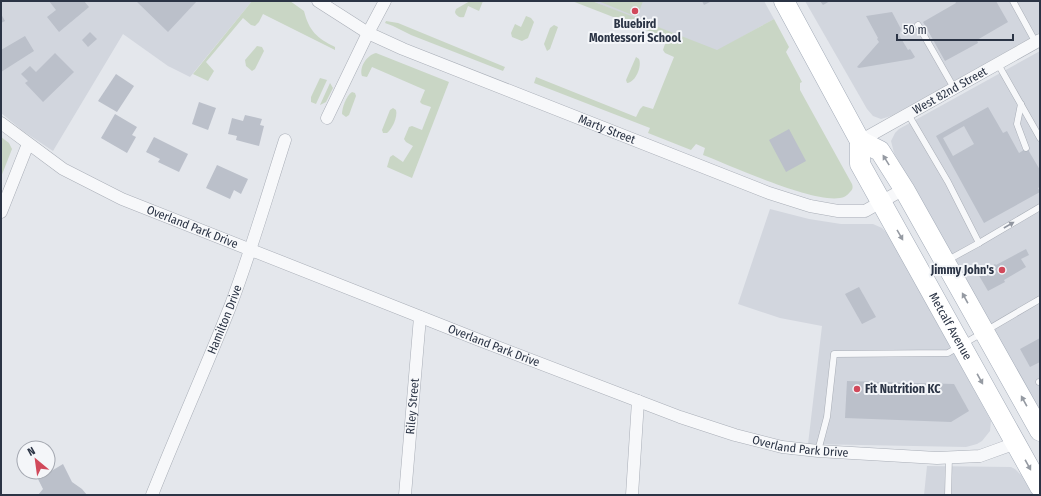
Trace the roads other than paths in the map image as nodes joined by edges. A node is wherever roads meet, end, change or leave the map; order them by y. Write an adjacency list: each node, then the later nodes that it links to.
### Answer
1 (318, 1): 6 (street, Marty Street)
2 (386, 1): 6 (street)
3 (784, 1): 16 (main road, Metcalf Avenue)
4 (1013, 1): 7 (lane)
5 (918, 25): 9 (lane)
6 (368, 33): 12 (street); 20 (street, Marty Street)
7 (1038, 42): 8 (street, West 82nd Street)
8 (998, 64): 9 (street, West 82nd Street); 10 (lane)
9 (954, 88): 11 (street, West 82nd Street)
10 (1021, 104): 14 (lane); 18 (lane)
11 (908, 114): 16 (street, West 82nd Street); 23 (lane)
12 (327, 118)
13 (1, 123): 17 (street, Overland Park Drive)
14 (1040, 138)
15 (285, 140): 24 (street, Hamilton Drive)
16 (860, 141): 19 (main road, one-way to 16); 20 (main road, Metcalf Avenue)
17 (28, 144): 22 (street); 24 (street, Overland Park Drive)
18 (1026, 148)
19 (904, 189): 20 (street, Marty Street); 25 (main road)
20 (880, 201): 29 (main road, Metcalf Avenue, one-way to 29)
21 (1040, 207): 23 (lane, one-way to 21)
22 (1, 212)
23 (979, 243): 25 (lane)
24 (250, 250): 27 (street, Overland Park Drive); 36 (street, Hamilton Drive)
25 (945, 262): 28 (main road, one-way to 25)
26 (1040, 300): 28 (lane)
27 (420, 317): 30 (street, Overland Park Drive); 37 (street, Riley Street)
28 (984, 332): 29 (lane); 31 (main road, one-way to 28)
29 (961, 345): 32 (main road, Metcalf Avenue, one-way to 32); 33 (lane)
30 (638, 401): 33 (street, Overland Park Drive); 38 (street)
31 (1040, 430)
32 (1016, 443): 34 (street, Overland Park Drive); 35 (main road, Metcalf Avenue, one-way to 35)
33 (818, 452): 34 (street, Overland Park Drive)
34 (949, 458): 39 (lane)
35 (1040, 487)
36 (152, 495)
37 (405, 495)
38 (632, 495)
39 (948, 495)

